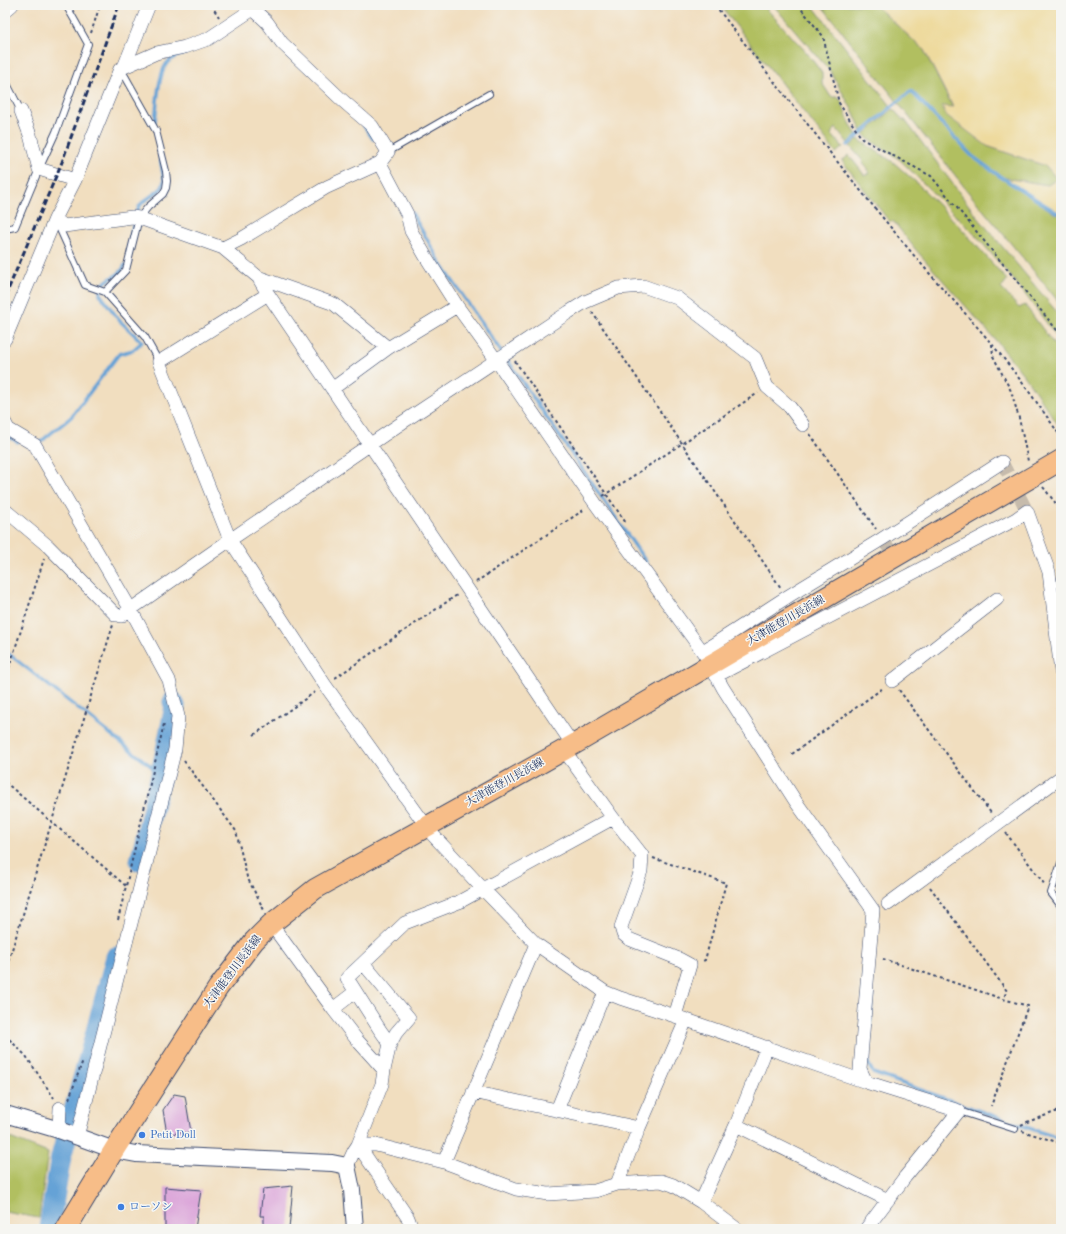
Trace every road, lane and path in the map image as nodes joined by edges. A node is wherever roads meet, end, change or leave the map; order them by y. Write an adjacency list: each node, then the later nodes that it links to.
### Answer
1 (12, 5): 8 (street)
2 (66, 5): 9 (lane)
3 (100, 5): 9 (path)
4 (149, 5): 10 (street)
5 (716, 5): 29 (path)
6 (798, 5): 27 (path)
7 (251, 9): 10 (street); 14 (street)
8 (5, 11)
9 (88, 44): 16 (lane)
10 (122, 68): 17 (street); 18 (lane)
11 (5, 80): 13 (lane)
12 (489, 94): 14 (lane)
13 (22, 111): 16 (street)
14 (388, 152): 15 (street)
15 (380, 163): 21 (street); 26 (street)
16 (39, 169): 17 (street); 20 (lane)
17 (75, 180): 19 (street)
18 (136, 218): 19 (street); 21 (street); 23 (lane)
19 (55, 220): 23 (lane); 28 (street)
20 (5, 229)
21 (223, 248): 22 (street)
22 (258, 277): 24 (street); 30 (street)
23 (102, 291): 32 (lane)
24 (268, 294): 32 (street); 34 (street)
25 (585, 302): 31 (street); 33 (street); 38 (path)
26 (457, 306): 30 (street); 31 (street)
27 (1061, 335)
28 (5, 339)
29 (992, 344): 37 (path); 42 (path)
30 (388, 348): 34 (street)
31 (503, 356): 39 (street); 44 (street); 44 (path)
32 (159, 362): 48 (street)
33 (767, 388): 36 (street); 38 (path)
34 (332, 389): 39 (street)
35 (5, 423): 53 (street)
36 (803, 425): 47 (path)
37 (1061, 437)
38 (682, 444): 44 (path); 51 (path)
39 (370, 446): 48 (street); 50 (street)
40 (1061, 460): 54 (main road, 大津能登川長浜線)
41 (1002, 462): 47 (street)
42 (1029, 464)
43 (1041, 485): 46 (path)
44 (602, 497): 50 (path); 54 (street)
45 (5, 510): 49 (street)
46 (1061, 510)
47 (882, 538): 51 (street)
48 (230, 540): 53 (street); 58 (street)
49 (48, 546): 53 (street); 56 (path)
50 (467, 588): 58 (path); 61 (street)
51 (787, 597): 54 (street)
52 (997, 599): 57 (street)
53 (123, 614): 62 (street); 67 (path)
54 (710, 665): 55 (street); 61 (main road, 大津能登川長浜線); 95 (street)
55 (1061, 672)
56 (5, 680)
57 (892, 681): 63 (path); 68 (path)
58 (325, 684): 60 (path); 69 (street)
59 (165, 720): 73 (path)
60 (254, 735)
61 (568, 747): 66 (street); 69 (main road, 大津能登川長浜線)
62 (175, 749): 79 (path); 108 (street)
63 (792, 754)
64 (1061, 777): 68 (street)
65 (5, 782): 67 (path)
66 (613, 818): 70 (street); 74 (street)
67 (52, 821): 73 (path); 84 (path)
68 (998, 823): 72 (street); 75 (path)
69 (427, 827): 74 (street); 79 (main road, 大津能登川長浜線)
70 (642, 855): 83 (street); 83 (path)
71 (1061, 863): 75 (lane)
72 (924, 878): 76 (street); 87 (path)
73 (126, 886): 78 (path)
74 (483, 889): 80 (street); 82 (street)
75 (1051, 893): 77 (lane)
76 (888, 904)
77 (1061, 906)
78 (117, 924)
79 (271, 924): 88 (street); 111 (main road, 大津能登川長浜線)
80 (536, 944): 86 (street); 96 (street)
81 (883, 959): 87 (path)
82 (363, 963): 85 (street); 91 (street)
83 (690, 965): 89 (street)
84 (5, 972)
85 (355, 992): 88 (street); 91 (street)
86 (605, 992): 89 (street); 99 (street)
87 (1003, 998): 97 (path)
88 (333, 1010): 94 (street)
89 (680, 1018): 92 (street); 105 (street)
90 (5, 1035): 98 (path)
91 (390, 1044): 94 (street)
92 (767, 1047): 95 (street); 104 (street)
93 (83, 1059): 98 (path)
94 (384, 1070): 109 (street)
95 (866, 1082): 101 (street)
96 (473, 1092): 99 (street); 112 (street)
97 (991, 1106)
98 (60, 1108): 107 (street)
99 (557, 1110): 105 (street)
100 (1061, 1110): 103 (path)
101 (959, 1111): 106 (lane); 115 (street)
102 (5, 1114): 107 (street)
103 (1025, 1123)
104 (736, 1125): 115 (street); 116 (street)
105 (639, 1128): 114 (street)
106 (1015, 1129): 110 (path)
107 (59, 1130): 108 (street)
108 (77, 1137): 111 (street)
109 (358, 1145): 112 (street); 113 (street); 119 (street)
110 (1061, 1148)
111 (114, 1150): 113 (street); 117 (main road, 大津能登川長浜線)
112 (444, 1162): 114 (street)
113 (347, 1166): 118 (street)
114 (617, 1184): 116 (street)
115 (888, 1200): 121 (street)
116 (700, 1202): 120 (street)
117 (66, 1229)
118 (356, 1229)
119 (412, 1229)
120 (737, 1229)
121 (866, 1229)

